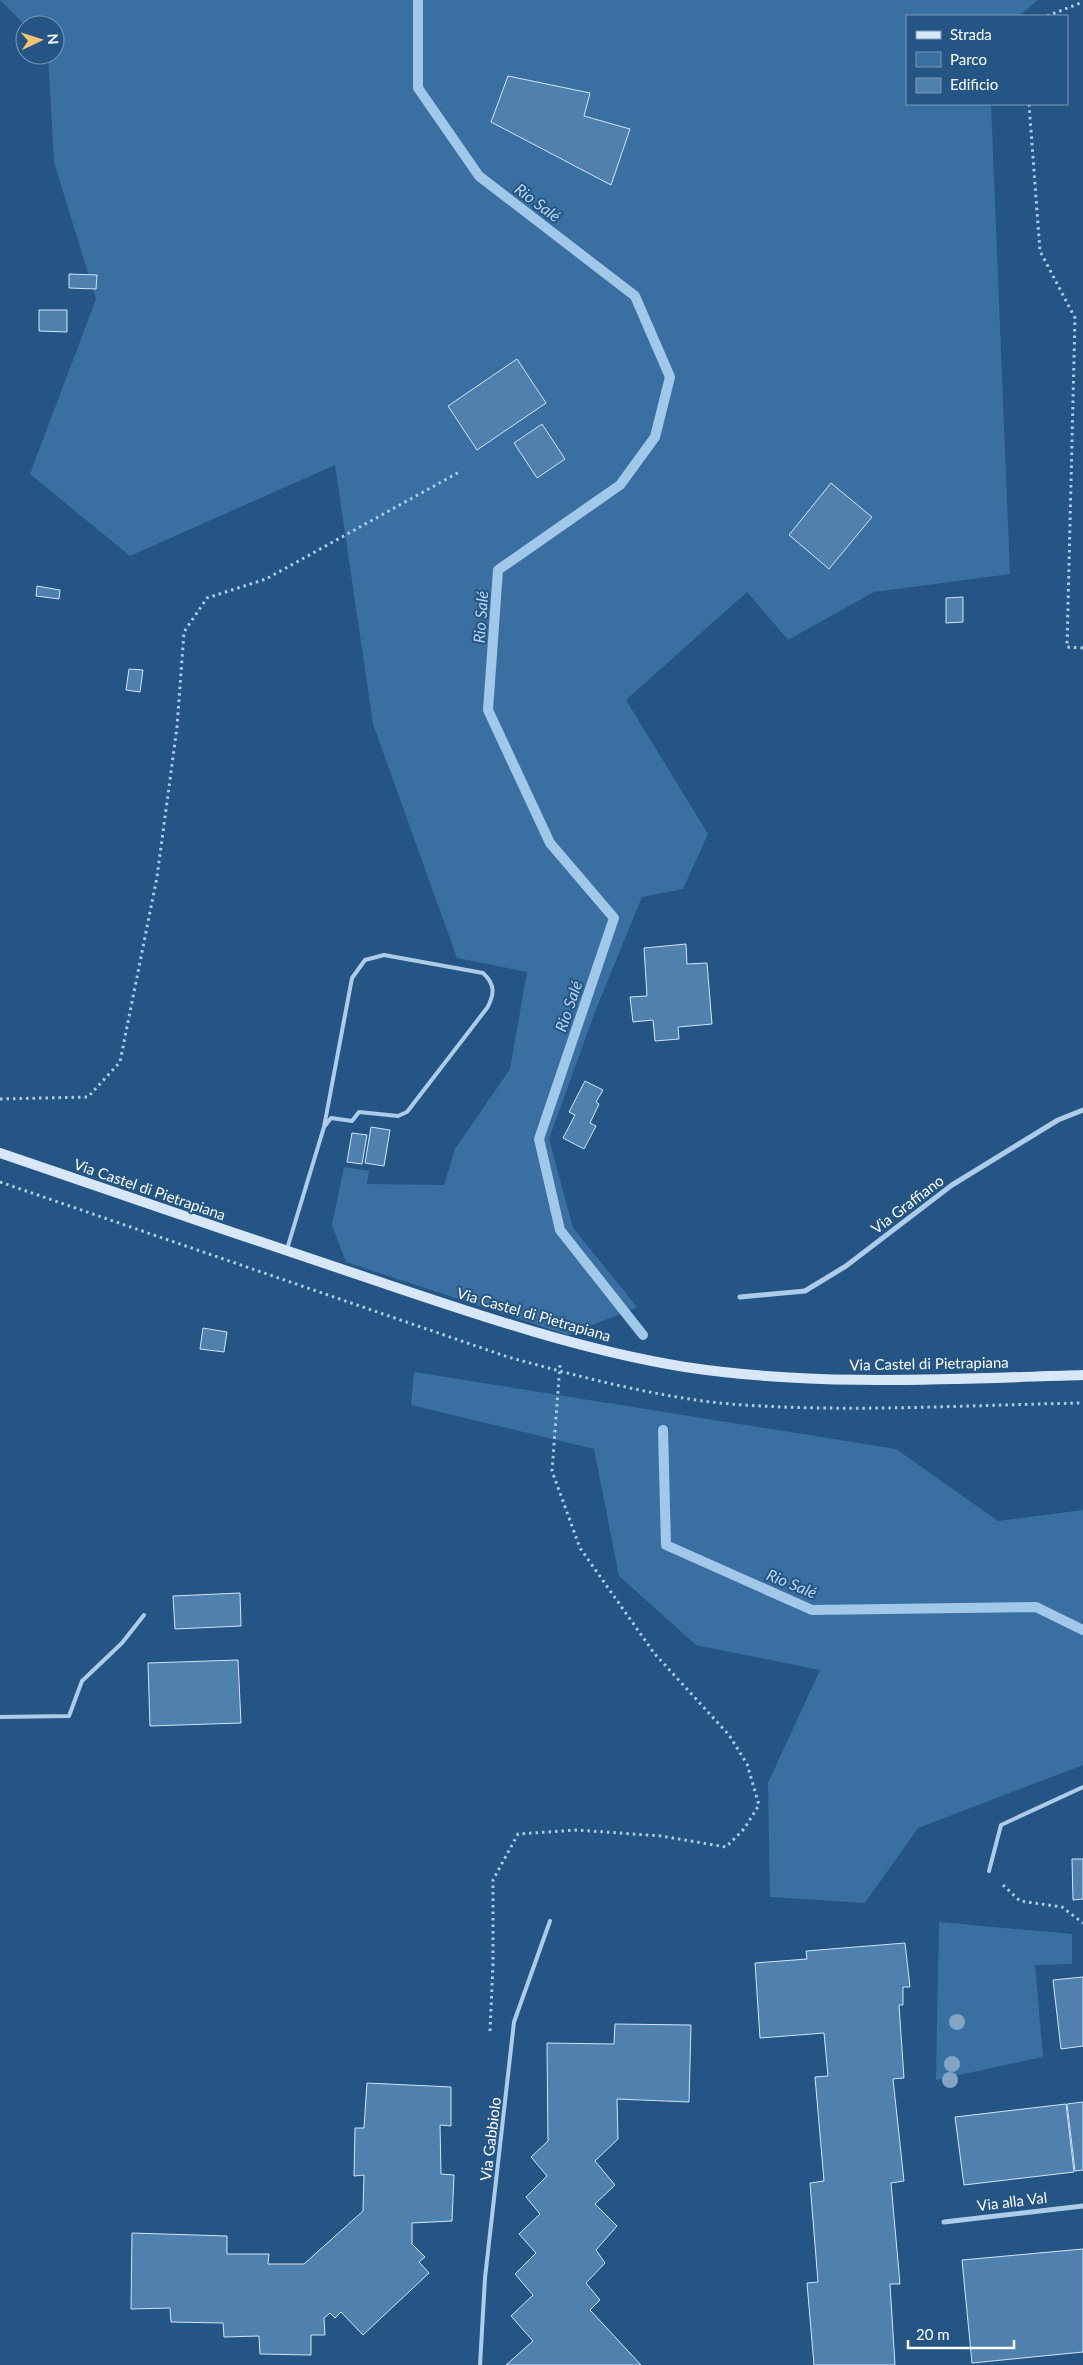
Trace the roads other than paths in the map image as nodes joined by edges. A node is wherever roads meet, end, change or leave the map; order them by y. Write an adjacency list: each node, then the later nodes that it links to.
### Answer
1 (1083, 1110): 5 (street, Via Graffiano)
2 (324, 1127): 2 (lane); 4 (lane)
3 (0, 1153): 4 (main road, Via Castel di Pietrapiana)
4 (286, 1251): 6 (main road, Via Castel di Pietrapiana)
5 (740, 1297)
6 (1083, 1375)
7 (144, 1616): 8 (lane)
8 (0, 1717)
9 (1083, 1787): 10 (lane)
10 (989, 1871)
11 (550, 1921): 14 (lane, Via Gabbiolo)
12 (1083, 2206): 13 (street, Via alla Val)
13 (944, 2222)
14 (480, 2365)

